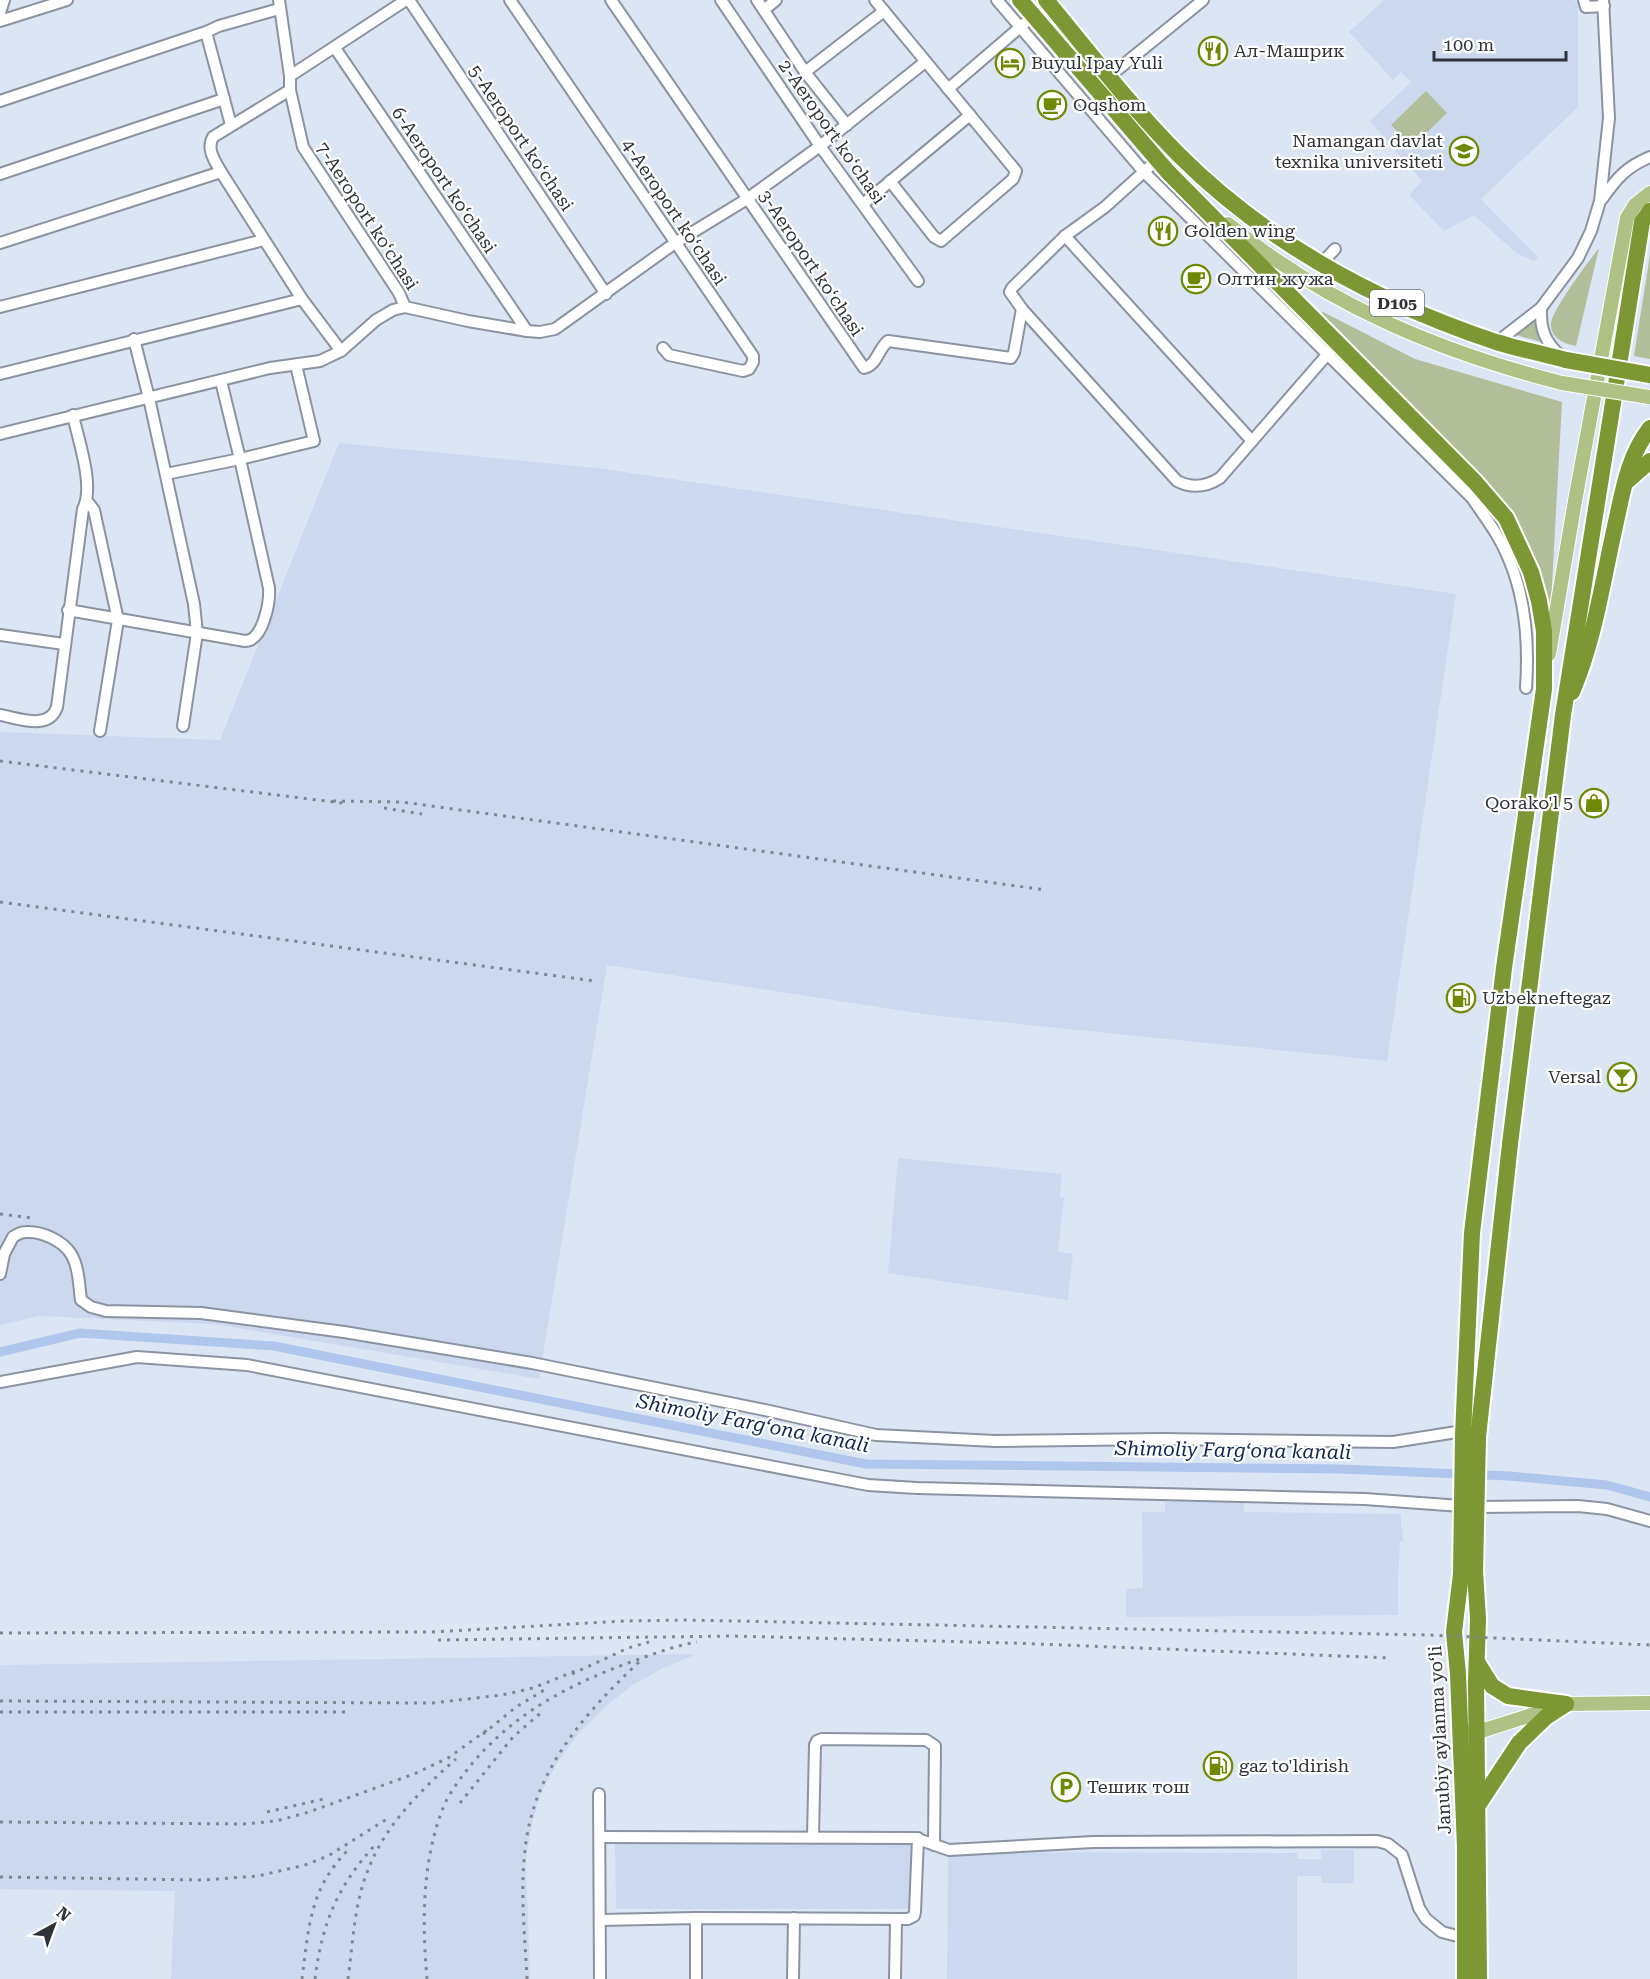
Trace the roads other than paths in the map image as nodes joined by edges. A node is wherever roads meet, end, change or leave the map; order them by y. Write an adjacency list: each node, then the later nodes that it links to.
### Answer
1 (4, 0): 19 (street)
2 (67, 0): 21 (street)
3 (407, 0): 24 (street); 56 (street, 5-Aeroport koʻchasi)
4 (510, 0): 52 (street, 4-Aeroport koʻchasi)
5 (611, 0): 45 (street, 3-Aeroport koʻchasi)
6 (721, 0): 37 (street, 2-Aeroport koʻchasi)
7 (757, 0): 17 (street)
8 (776, 0): 17 (street)
9 (875, 0): 18 (street)
10 (997, 0): 22 (street)
11 (1020, 0): 20 (highway, D105)
12 (1046, 0): 28 (highway, D105)
13 (1203, 0): 28 (street)
14 (1584, 0): 15 (street)
15 (1604, 3): 46 (street)
16 (279, 5): 23 (street); 27 (street, 7-Aeroport koʻchasi)
17 (764, 10): 26 (street)
18 (884, 11): 25 (street); 26 (street)
19 (0, 13)
20 (1033, 15): 22 (street); 29 (highway, D105)
21 (0, 21)
22 (1020, 27): 30 (street); 41 (street)
23 (206, 32): 32 (street); 33 (street)
24 (334, 48): 27 (street); 62 (street, 6-Aeroport koʻchasi)
25 (925, 62): 30 (street); 36 (street)
26 (805, 72): 36 (street)
27 (290, 76): 31 (street, 7-Aeroport koʻchasi)
28 (1109, 76): 29 (street); 54 (highway, D105)
29 (1095, 88): 39 (highway, D105)
30 (948, 89): 34 (street)
31 (290, 90): 35 (street); 59 (street, 7-Aeroport koʻchasi)
32 (224, 99): 35 (street); 42 (street)
33 (0, 101)
34 (970, 115): 43 (street); 43 (street)
35 (231, 125): 40 (street)
36 (847, 125): 37 (street)
37 (820, 147): 45 (street); 47 (street, 2-Aeroport koʻchasi)
38 (1650, 157): 46 (street)
39 (1163, 166): 41 (street); 66 (highway); 73 (main road, D105, bridge)
40 (221, 172): 50 (street); 51 (street)
41 (1144, 172): 49 (street); 66 (street)
42 (0, 174)
43 (890, 181): 47 (street)
44 (1650, 193): 90 (main road)
45 (747, 199): 52 (street); 61 (street, 3-Aeroport koʻchasi)
46 (1600, 201): 60 (street)
47 (863, 204): 55 (street, 2-Aeroport koʻchasi)
48 (1650, 211): 92 (highway)
49 (1065, 237): 61 (street); 78 (street)
50 (264, 240): 57 (street); 58 (street)
51 (0, 243)
52 (675, 243): 56 (street); 65 (street, 4-Aeroport koʻchasi)
53 (1335, 249): 54 (street)
54 (1321, 264): 64 (highway, D105)
55 (918, 281)
56 (606, 294): 62 (street)
57 (302, 298): 63 (street); 67 (street)
58 (0, 307)
59 (405, 307): 62 (street); 67 (street)
60 (1541, 308): 64 (street); 68 (street)
61 (1023, 309): 78 (street)
62 (527, 331)
63 (134, 339): 70 (street); 74 (street)
64 (1497, 342): 68 (highway, D105)
65 (663, 348)
66 (1332, 349): 78 (street); 89 (street); 90 (highway)
67 (341, 351): 69 (street)
68 (1566, 360): 71 (highway, D105, bridge)
69 (296, 365): 72 (street); 79 (street)
70 (0, 374)
71 (1650, 375)
72 (221, 381): 74 (street); 79 (street)
73 (1649, 397)
74 (149, 398): 75 (street); 81 (street)
75 (73, 415): 77 (street); 83 (street)
76 (1650, 428): 82 (highway)
77 (0, 434)
78 (1252, 441)
79 (240, 459): 81 (street); 86 (street)
80 (1650, 461): 82 (highway)
81 (166, 474): 86 (street)
82 (1624, 484): 92 (highway)
83 (87, 501): 84 (street); 85 (street)
84 (68, 610): 85 (street); 88 (street)
85 (118, 620): 86 (street); 94 (street)
86 (197, 633): 93 (street)
87 (0, 634): 88 (street)
88 (64, 644): 91 (street)
89 (1526, 688)
90 (1544, 689): 97 (highway)
91 (0, 715)
92 (1563, 715): 97 (highway)
93 (183, 726)
94 (100, 731)
95 (0, 1274): 97 (street)
96 (0, 1382): 98 (street)
97 (1468, 1435): 98 (highway)
98 (1469, 1504): 99 (street); 100 (highway, Janubiy aylanma yoʻli); 103 (highway, Janubiy aylanma yoʻli)
99 (1650, 1521)
100 (1477, 1662): 102 (highway); 104 (highway, Janubiy aylanma yoʻli)
101 (1650, 1703): 102 (main road)
102 (1566, 1704): 104 (main road); 106 (highway)
103 (1461, 1732): 104 (main road); 115 (highway, Janubiy aylanma yoʻli)
104 (1478, 1732): 106 (highway, Janubiy aylanma yoʻli)
105 (599, 1794): 107 (street)
106 (1478, 1804): 121 (highway, Janubiy aylanma yoʻli)
107 (600, 1837): 108 (street); 113 (street)
108 (813, 1837): 109 (street); 110 (street)
109 (918, 1838): 110 (street); 114 (street)
110 (934, 1845): 115 (street)
111 (696, 1918): 112 (street); 113 (street); 117 (street)
112 (794, 1918): 114 (street); 118 (street)
113 (601, 1920): 116 (street)
114 (896, 1920): 119 (street)
115 (1465, 1938): 120 (highway, Janubiy aylanma yoʻli)
116 (600, 1979)
117 (696, 1979)
118 (794, 1979)
119 (895, 1979)
120 (1465, 1979)
121 (1479, 1979)

